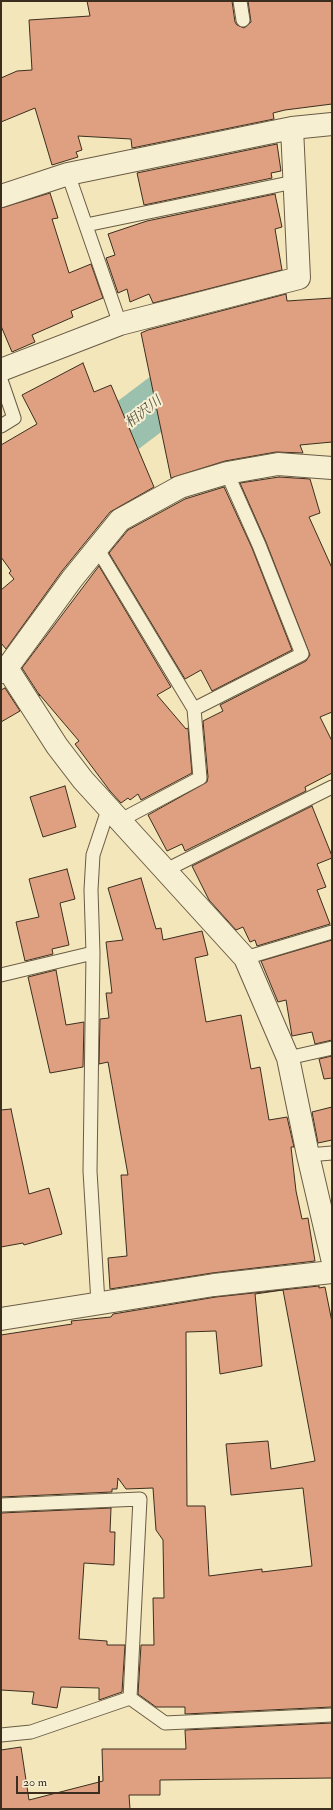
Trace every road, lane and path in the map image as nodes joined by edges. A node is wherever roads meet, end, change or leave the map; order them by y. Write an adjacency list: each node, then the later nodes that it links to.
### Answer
1 (240, 1): 2 (lane)
2 (243, 20)
3 (332, 124): 4 (street)
4 (292, 128): 5 (street); 6 (street)
5 (68, 174): 7 (street); 8 (lane)
6 (294, 182): 8 (lane); 9 (street)
7 (1, 196)
8 (86, 225): 9 (lane)
9 (120, 324): 10 (street)
10 (2, 370): 11 (lane)
11 (1, 426)
12 (332, 468): 13 (street)
13 (227, 472): 14 (street); 16 (lane)
14 (97, 548): 15 (street); 16 (lane)
15 (3, 667): 18 (street)
16 (194, 709): 18 (lane)
17 (332, 787): 19 (lane)
18 (113, 815): 19 (street); 21 (lane)
19 (166, 870): 22 (street)
20 (332, 932): 22 (lane)
21 (93, 953): 23 (lane); 30 (lane)
22 (245, 958): 25 (street)
23 (1, 975)
24 (332, 1048): 25 (lane)
25 (288, 1058): 27 (street)
26 (332, 1153): 27 (lane)
27 (308, 1155): 28 (street)
28 (332, 1258)
29 (332, 1272): 30 (street)
30 (98, 1303): 31 (street)
31 (1, 1319)
32 (1, 1505): 33 (lane)
33 (130, 1698): 34 (lane); 35 (lane)
34 (332, 1715)
35 (1, 1735)

